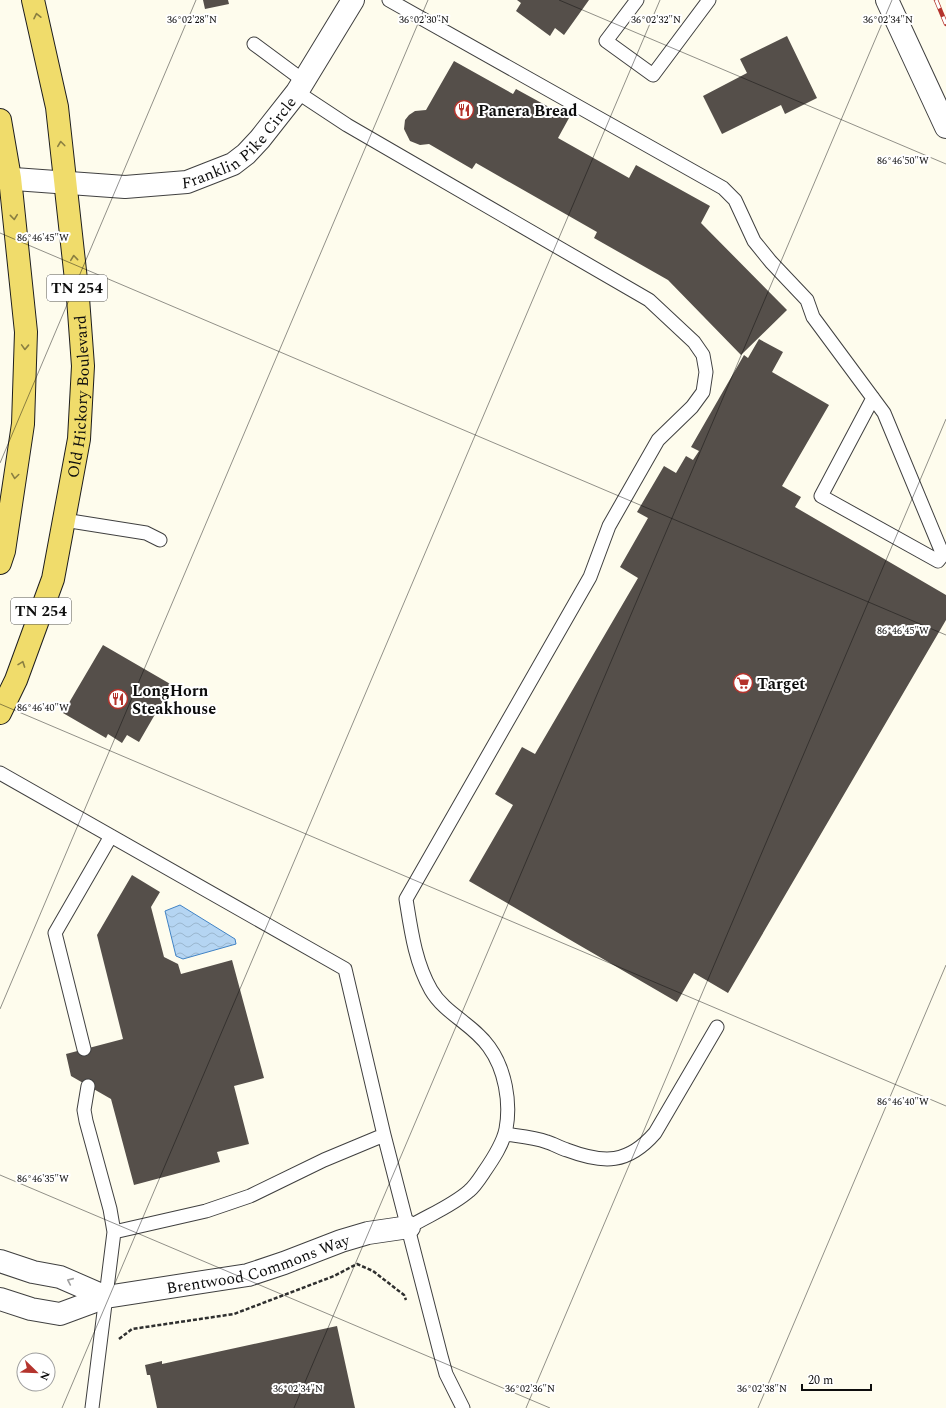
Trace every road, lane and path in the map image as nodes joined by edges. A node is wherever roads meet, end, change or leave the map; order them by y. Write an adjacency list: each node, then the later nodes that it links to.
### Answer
1 (33, 0): 12 (main road, Old Hickory Boulevard / TN 254, one-way to 1)
2 (353, 0): 8 (street, Franklin Pike Circle)
3 (389, 0): 13 (lane)
4 (637, 0): 5 (lane)
5 (709, 0)
6 (887, 0): 10 (street)
7 (254, 44): 8 (lane)
8 (301, 86): 12 (street, Franklin Pike Circle); 23 (lane)
9 (0, 120): 11 (main road)
10 (946, 127)
11 (5, 178): 12 (street, Franklin Pike Circle); 16 (main road, one-way to 16)
12 (66, 183): 14 (main road, Old Hickory Boulevard / TN 254, one-way to 12)
13 (873, 398): 13 (lane)
14 (64, 520): 15 (lane); 17 (main road, Old Hickory Boulevard / TN 254, one-way to 14)
15 (160, 540)
16 (0, 563)
17 (0, 713)
18 (0, 773): 19 (lane)
19 (112, 836): 21 (lane); 24 (lane)
20 (717, 1027): 23 (lane)
21 (84, 1049)
22 (88, 1086): 26 (lane)
23 (505, 1134): 25 (lane)
24 (384, 1135): 25 (lane); 26 (lane)
25 (409, 1226): 28 (street, Brentwood Commons Way); 33 (lane)
26 (114, 1232): 28 (lane)
27 (0, 1262): 28 (street, one-way to 27)
28 (106, 1297): 29 (street, Brentwood Commons Way); 32 (lane)
29 (0, 1299)
30 (406, 1302): 31 (path)
31 (116, 1342)
32 (92, 1408)
33 (464, 1408)

